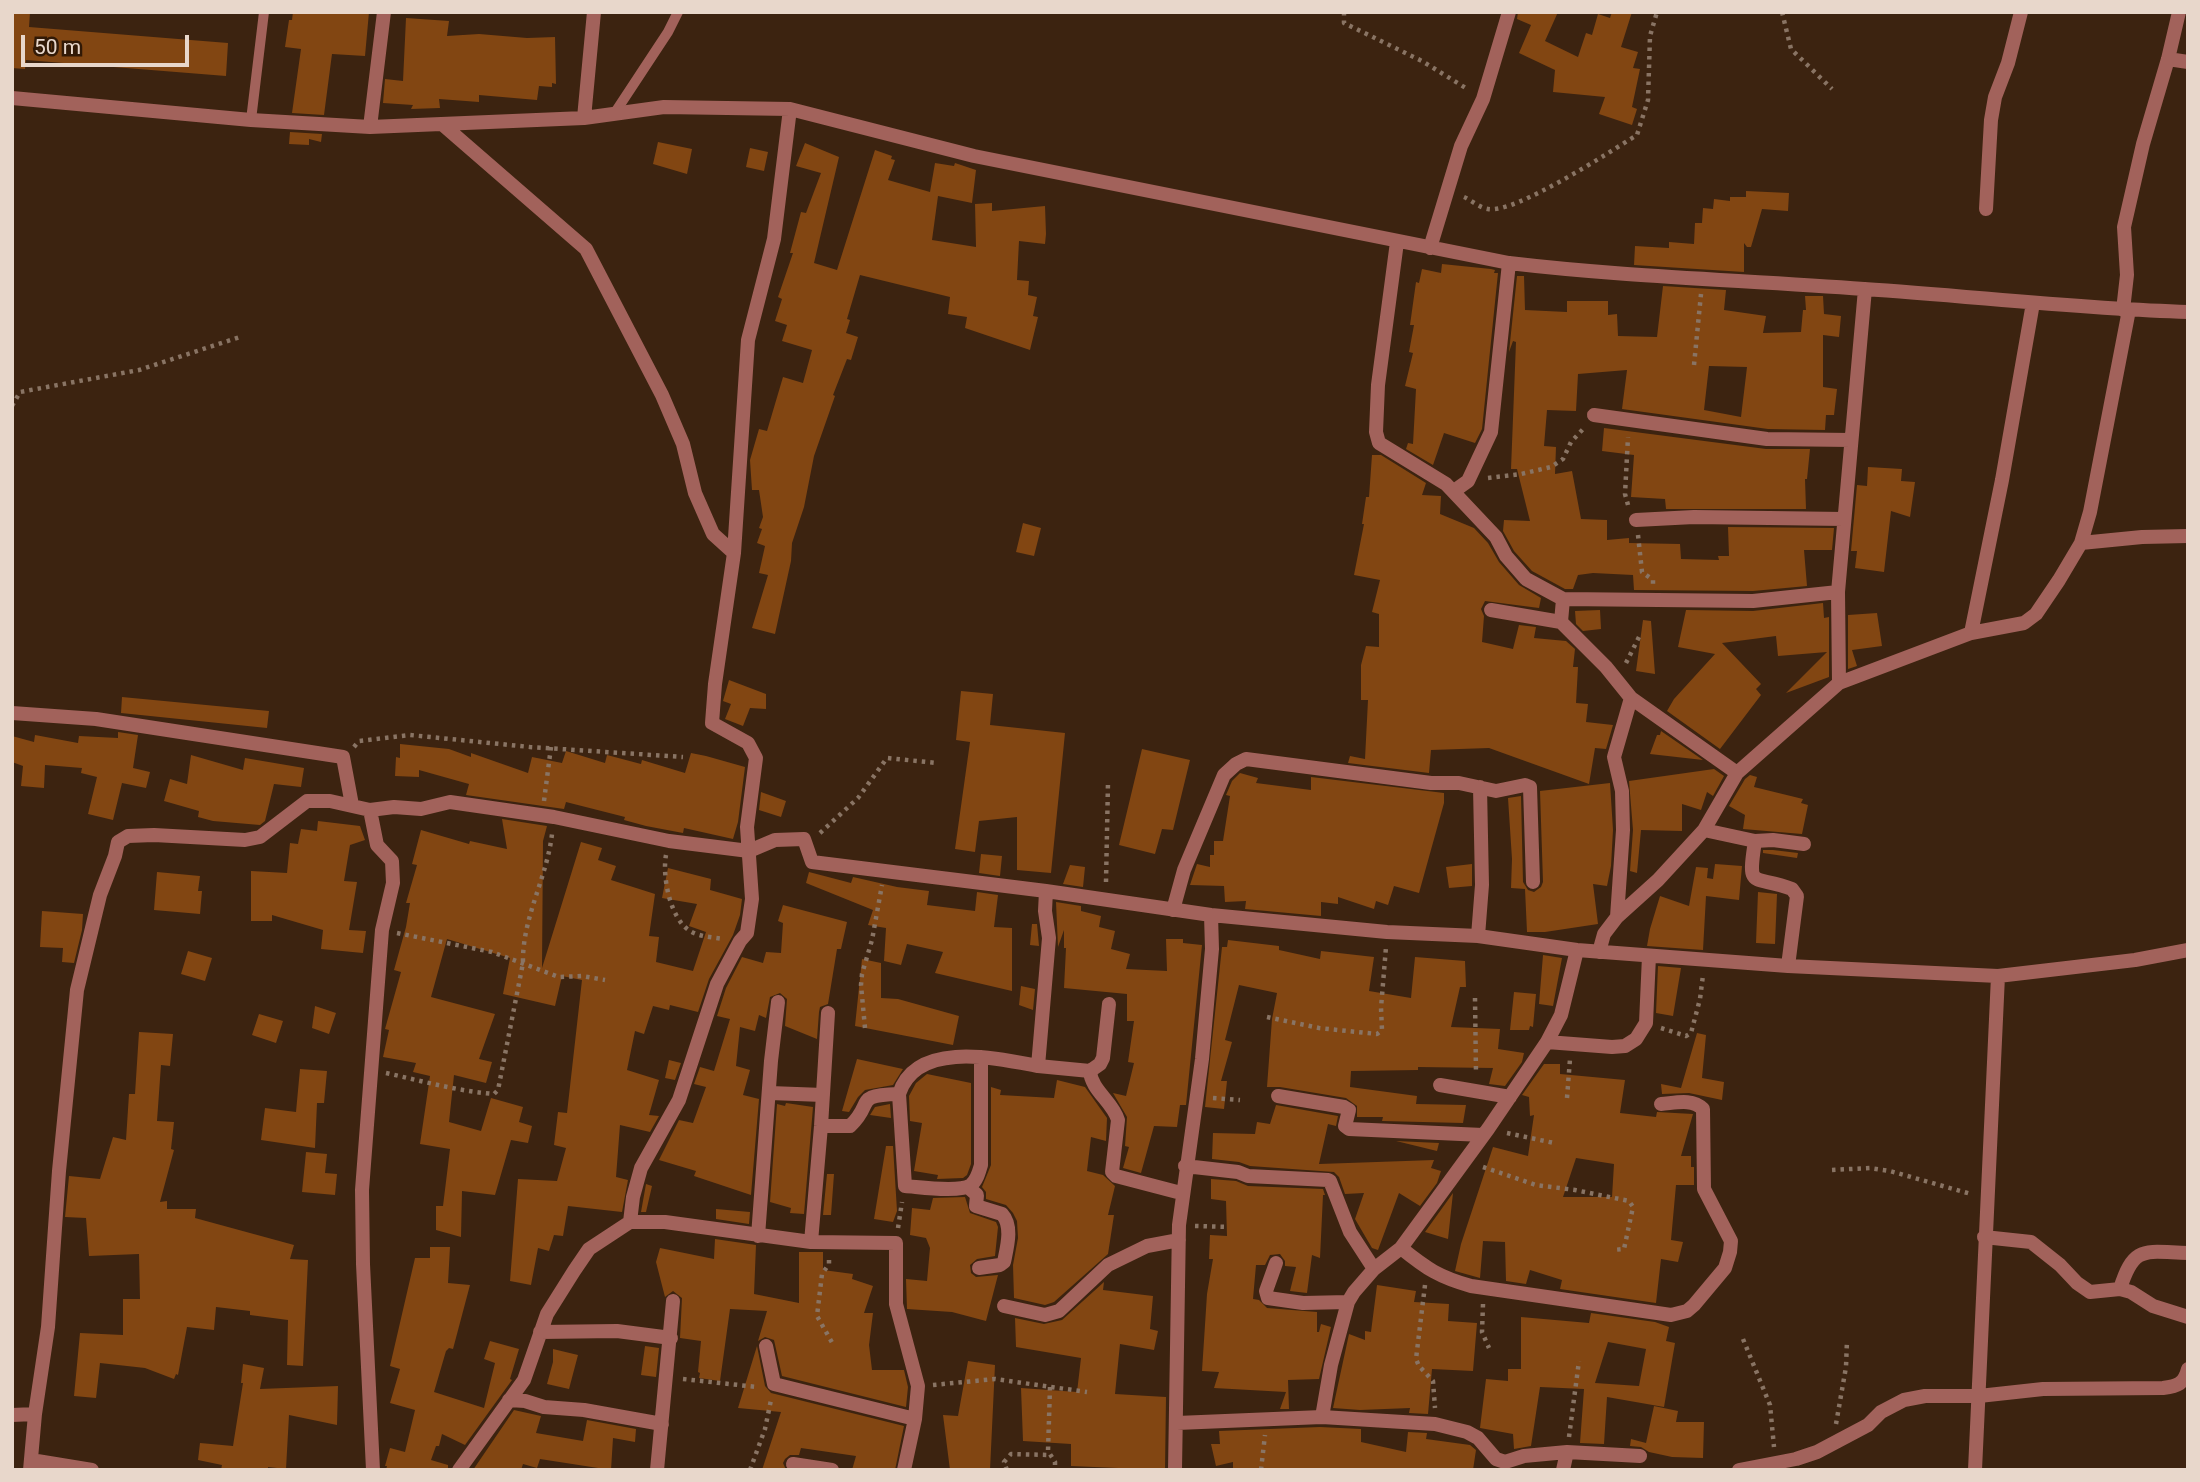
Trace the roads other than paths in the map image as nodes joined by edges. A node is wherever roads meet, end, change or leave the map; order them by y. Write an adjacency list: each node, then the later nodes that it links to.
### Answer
1 (264, 12): 14 (lane)
2 (384, 12): 16 (street)
3 (594, 12): 13 (street)
4 (677, 12): 12 (lane)
5 (1509, 12): 19 (street)
6 (2021, 12): 17 (street)
7 (2179, 12): 8 (street)
8 (2168, 59): 9 (street); 23 (street)
9 (2188, 62)
10 (12, 97): 14 (street)
11 (790, 110): 12 (street); 18 (street); 32 (street)
12 (614, 114): 13 (street)
13 (584, 118): 15 (street)
14 (251, 120): 16 (street)
15 (442, 124): 16 (street); 32 (street)
16 (370, 127)
17 (1986, 209)
18 (1397, 242): 19 (street); 27 (street)
19 (1430, 248): 20 (street)
20 (1509, 263): 21 (street); 27 (street)
21 (1865, 289): 22 (street); 26 (street)
22 (2033, 303): 23 (street); 37 (street)
23 (2126, 310): 24 (street); 31 (street)
24 (2188, 312)
25 (1594, 415): 26 (street)
26 (1851, 440): 28 (street)
27 (1454, 491): 34 (street)
28 (1844, 519): 29 (street); 33 (street)
29 (1636, 520)
30 (2188, 536): 31 (street)
31 (2081, 543): 37 (street)
32 (734, 552): 48 (street)
33 (1838, 592): 34 (street); 38 (street)
34 (1563, 599): 36 (street)
35 (1492, 610): 36 (street)
36 (1561, 622): 39 (street)
37 (1971, 633): 38 (street)
38 (1839, 683): 41 (street)
39 (1631, 698): 41 (street); 53 (street)
40 (12, 713): 43 (street)
41 (1737, 773): 45 (street)
42 (1480, 787): 49 (street); 51 (street); 54 (street)
43 (352, 805): 44 (street); 101 (street)
44 (370, 810): 48 (street); 112 (street)
45 (1704, 830): 46 (street); 53 (street)
46 (1755, 841): 47 (street); 59 (street)
47 (1804, 844)
48 (749, 851): 50 (street); 80 (street)
49 (1532, 882)
50 (1046, 891): 51 (street); 66 (street)
51 (1173, 910): 52 (street)
52 (1211, 915): 54 (street); 77 (street)
53 (1617, 917): 57 (street)
54 (1478, 936): 55 (street)
55 (1577, 950): 57 (street); 64 (street)
56 (2188, 950): 60 (street)
57 (1599, 952): 58 (street)
58 (1649, 956): 59 (street); 64 (street)
59 (1788, 966): 60 (street)
60 (1997, 976): 83 (street)
61 (778, 1002): 69 (street)
62 (1109, 1004): 67 (street)
63 (828, 1013): 71 (street)
64 (1547, 1042): 73 (street)
65 (981, 1057): 66 (street); 70 (street); 78 (street)
66 (1038, 1066): 67 (street)
67 (1090, 1070): 79 (street)
68 (1440, 1085): 73 (street)
69 (769, 1093): 71 (street); 82 (street)
70 (899, 1094): 75 (street); 78 (street)
71 (823, 1095): 75 (street)
72 (1278, 1096): 76 (street)
73 (1510, 1097): 76 (street)
74 (1661, 1104): 85 (street)
75 (821, 1126): 84 (street)
76 (1486, 1132): 85 (street)
77 (1185, 1166): 79 (street); 89 (street)
78 (968, 1187): 88 (street)
79 (1181, 1193): 81 (street)
80 (630, 1222): 82 (street); 95 (street)
81 (1179, 1232): 93 (street); 105 (street)
82 (758, 1236): 84 (street)
83 (1984, 1237): 90 (street); 99 (street)
84 (811, 1242): 104 (street)
85 (1401, 1248): 89 (street)
86 (2188, 1253): 90 (street)
87 (1276, 1263): 92 (street)
88 (979, 1268)
89 (1374, 1269): 92 (street)
90 (2120, 1289): 94 (street)
91 (673, 1301): 96 (street)
92 (1348, 1302): 103 (street)
93 (1004, 1306)
94 (2188, 1317)
95 (540, 1332): 96 (street); 100 (street)
96 (671, 1338): 106 (street)
97 (766, 1346): 104 (street)
98 (2188, 1369): 99 (street)
99 (1979, 1396): 119 (street); 120 (street)
100 (509, 1400): 106 (street); 113 (street)
101 (34, 1414): 102 (street); 110 (street)
102 (12, 1415)
103 (1322, 1417): 105 (street); 107 (street)
104 (915, 1419): 116 (street)
105 (1177, 1423): 117 (street)
106 (662, 1424): 114 (street)
107 (1567, 1452): 108 (street); 118 (street)
108 (1640, 1456)
109 (793, 1464): 115 (street)
110 (30, 1465): 111 (street)
111 (92, 1470)
112 (373, 1470)
113 (459, 1470)
114 (657, 1470)
115 (832, 1470)
116 (904, 1470)
117 (1175, 1470)
118 (1563, 1470)
119 (1739, 1470)
120 (1975, 1470)

